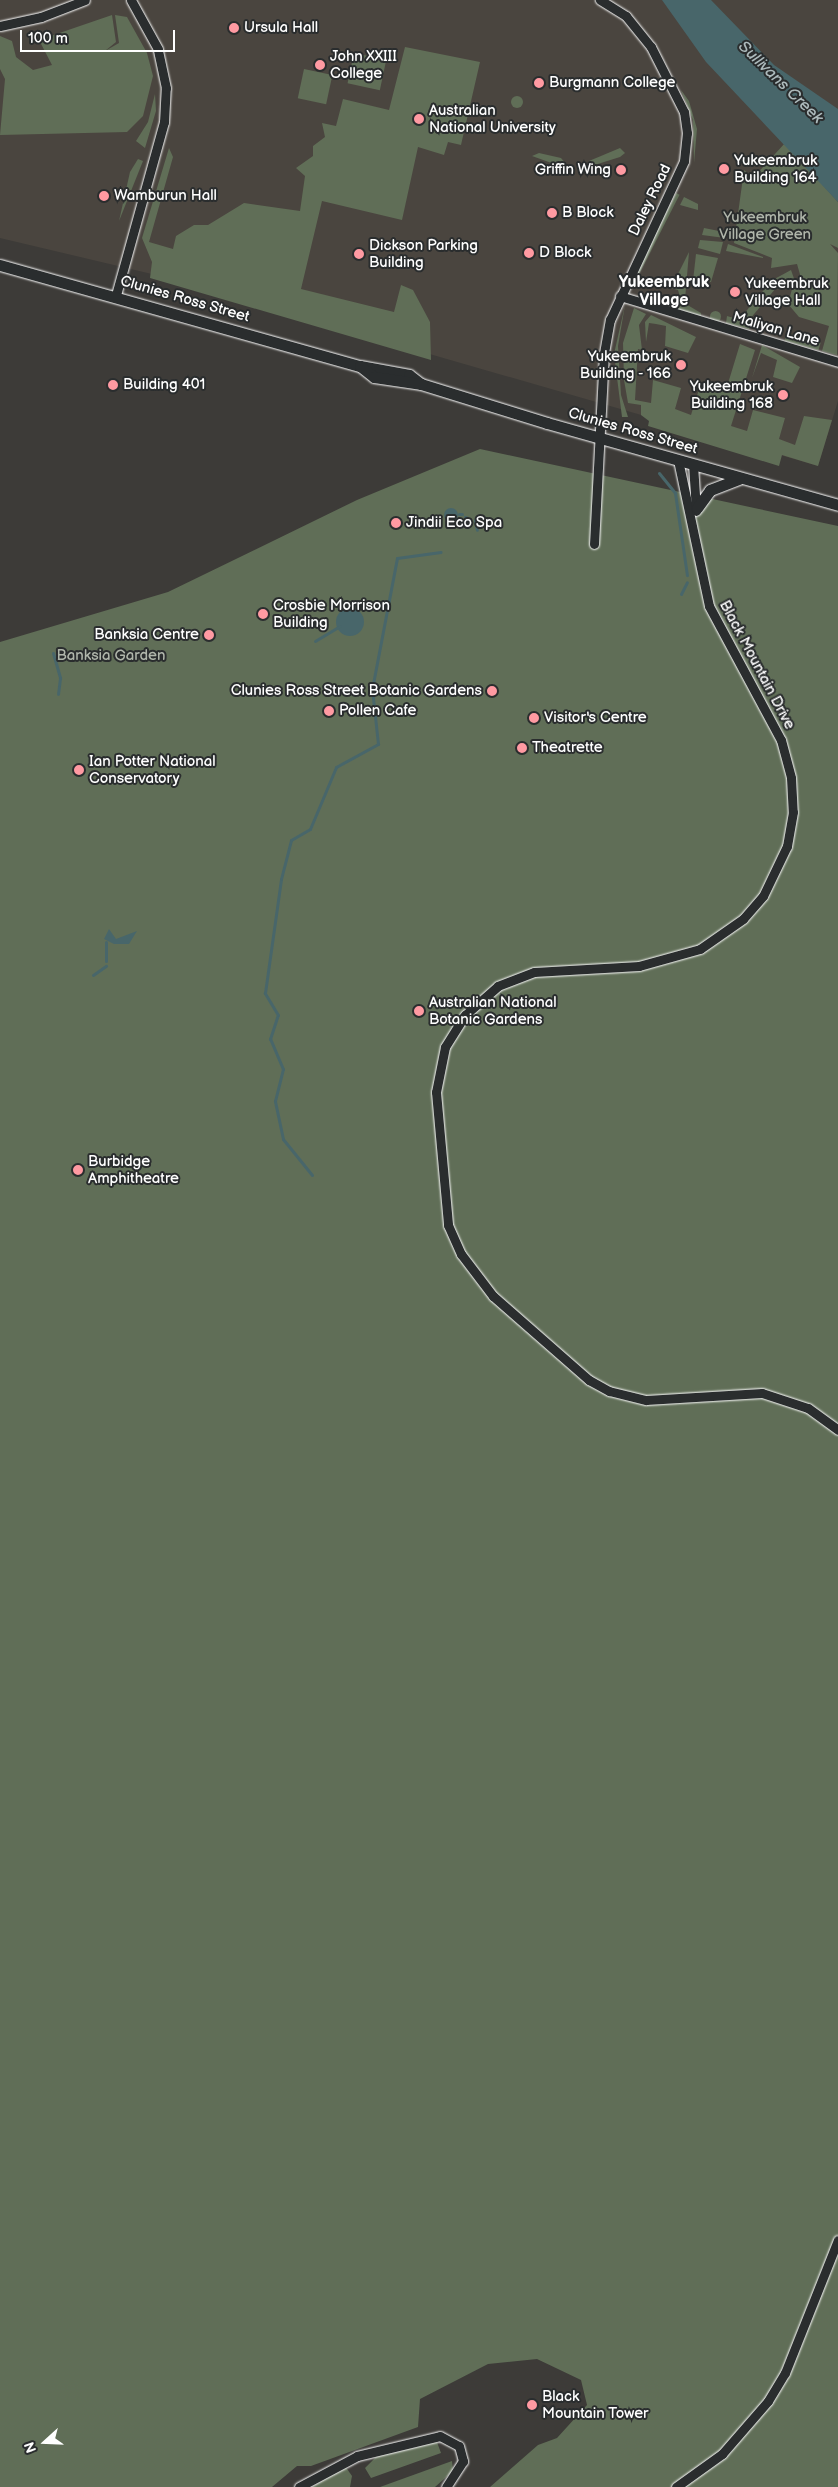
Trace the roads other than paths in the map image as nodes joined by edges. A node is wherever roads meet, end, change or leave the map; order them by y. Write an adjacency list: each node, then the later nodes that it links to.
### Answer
1 (85, 0): 4 (street)
2 (131, 0): 7 (street)
3 (600, 0): 8 (street, Daley Road)
4 (73, 2): 5 (street)
5 (0, 26)
6 (0, 264): 7 (street, Clunies Ross Street)
7 (116, 295): 10 (street, Clunies Ross Street)
8 (620, 296): 9 (street, Maliyan Lane); 10 (street, Daley Road)
9 (838, 362)
10 (601, 438): 11 (street, Clunies Ross Street); 17 (street, Daley Road)
11 (678, 460): 12 (street, Clunies Ross Street); 16 (street, Black Mountain Drive)
12 (693, 464): 13 (street, Clunies Ross Street); 15 (street)
13 (743, 478): 14 (street, Clunies Ross Street); 15 (street)
14 (838, 505)
15 (697, 508): 16 (street)
16 (692, 523): 18 (street, Black Mountain Drive)
17 (594, 544)
18 (838, 1430)
19 (838, 2240): 22 (street)
20 (299, 2487): 21 (street)
21 (446, 2487)
22 (676, 2487)

